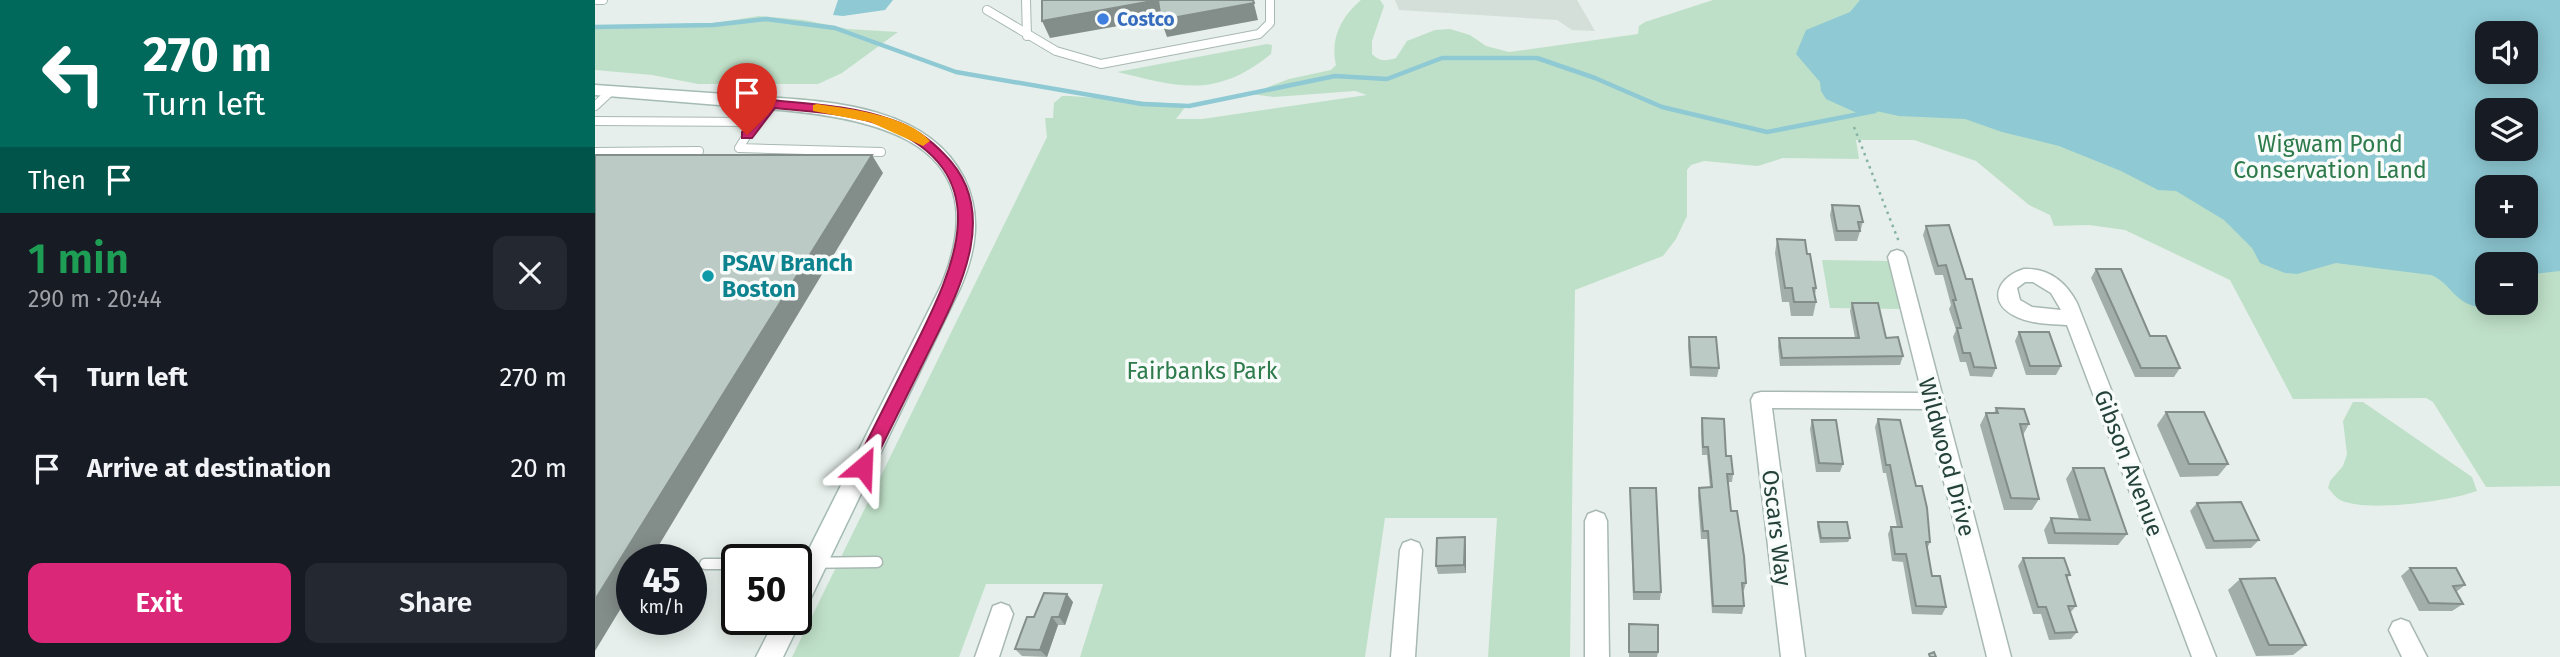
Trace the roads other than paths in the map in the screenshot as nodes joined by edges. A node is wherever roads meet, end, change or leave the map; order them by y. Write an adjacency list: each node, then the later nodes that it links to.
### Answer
1 (597, 0): 2 (lane)
2 (603, 0)
3 (1026, 0): 6 (lane)
4 (1270, 0): 6 (lane)
5 (988, 10): 6 (lane)
6 (1027, 36)
7 (603, 91): 8 (main road); 9 (lane)
8 (771, 104): 11 (lane); 20 (main road)
9 (595, 106)
10 (595, 121): 11 (lane)
11 (755, 122): 14 (lane)
12 (595, 152): 13 (lane)
13 (699, 152)
14 (881, 152)
15 (1897, 257): 17 (street, Wildwood Drive)
16 (2074, 318): 16 (street, Gibson Avenue); 32 (street, Gibson Avenue)
17 (1932, 401): 30 (street, Oscars Way); 31 (street, Wildwood Drive)
18 (1596, 521): 29 (street)
19 (1411, 550): 28 (street)
20 (812, 552)
21 (877, 562): 22 (lane)
22 (812, 563)
23 (1001, 614): 27 (street)
24 (2401, 630): 33 (street)
25 (780, 635): 26 (main road)
26 (769, 657)
27 (987, 657)
28 (1402, 657)
29 (1597, 657)
30 (1793, 657)
31 (1999, 657)
32 (2204, 657)
33 (2415, 657)

